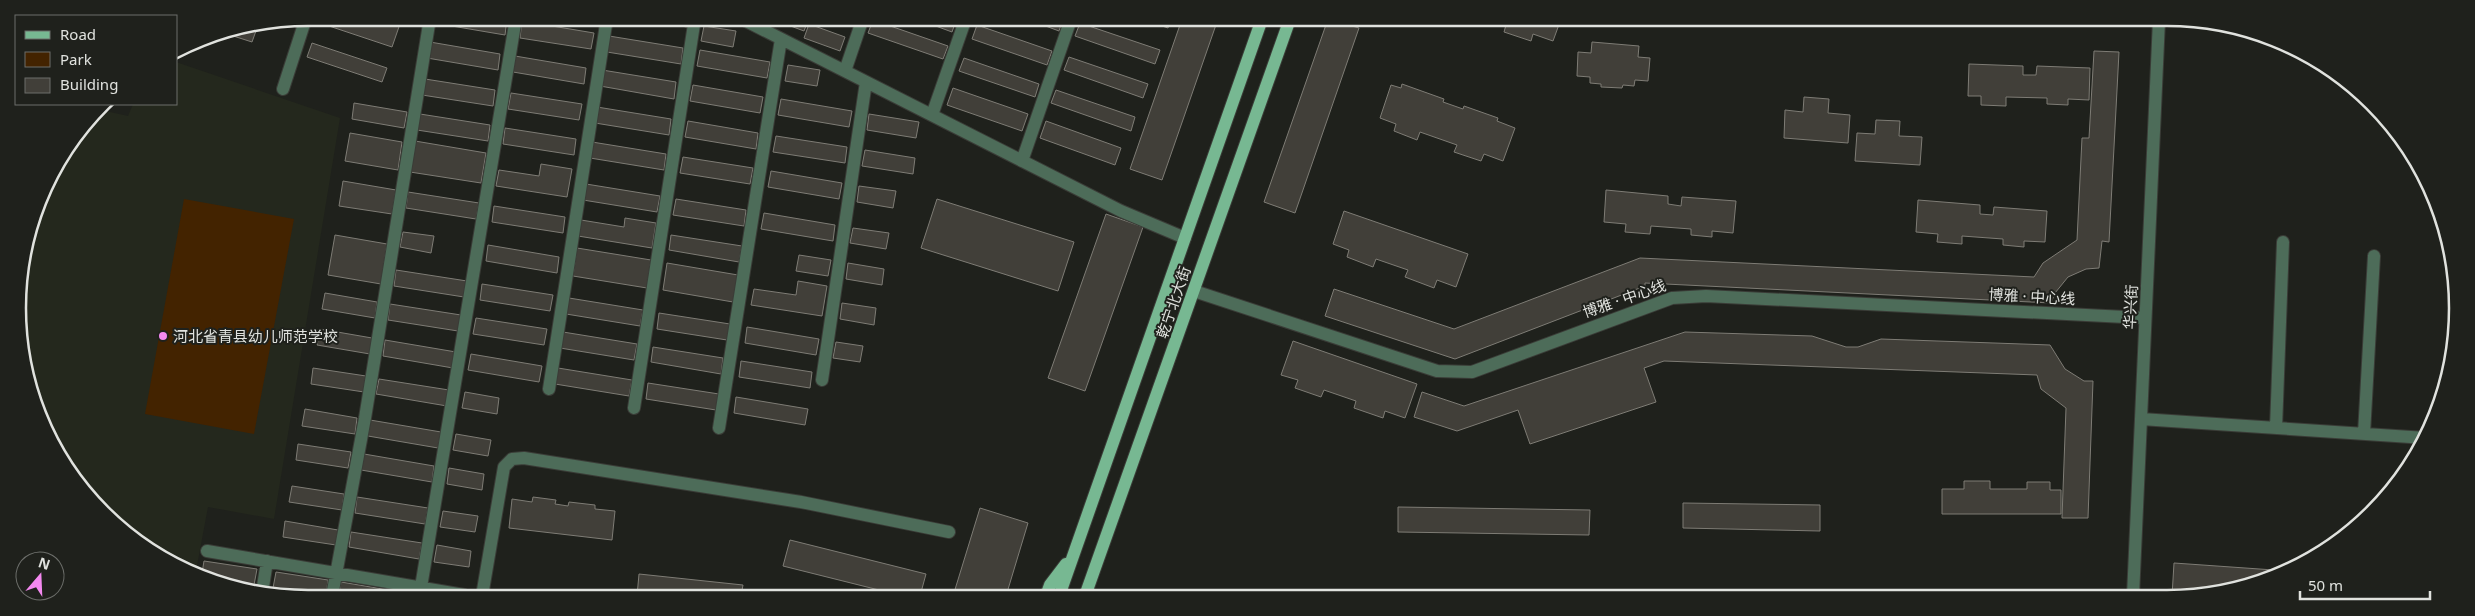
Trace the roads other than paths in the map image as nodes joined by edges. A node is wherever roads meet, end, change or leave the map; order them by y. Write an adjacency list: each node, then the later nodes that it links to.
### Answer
1 (303, 26): 16 (street)
2 (429, 26): 36 (street)
3 (515, 26): 38 (street)
4 (606, 26): 25 (street)
5 (694, 26): 26 (street)
6 (762, 26): 13 (street)
7 (860, 26): 14 (street)
8 (963, 26): 17 (street)
9 (1068, 26): 18 (street)
10 (1260, 26): 19 (main road, 乾宁北大街)
11 (1288, 26): 22 (main road, 乾宁北大街)
12 (2160, 26): 23 (street, 华兴街)
13 (782, 39): 14 (street); 28 (street)
14 (844, 71): 15 (street)
15 (866, 82): 17 (street); 24 (street)
16 (282, 89)
17 (932, 115): 18 (street)
18 (1022, 160): 19 (street)
19 (1185, 238): 34 (main road, 乾宁北大街)
20 (2283, 242): 29 (street)
21 (2374, 256): 30 (street)
22 (1194, 291): 23 (street, 博雅 · 中心线); 44 (main road, 乾宁北大街)
23 (2146, 318): 27 (street, 华兴街)
24 (822, 380)
25 (548, 389)
26 (634, 408)
27 (2141, 419): 29 (street); 45 (street, 华兴街)
28 (720, 428)
29 (2276, 428): 30 (street)
30 (2364, 434): 31 (street)
31 (2417, 437)
32 (949, 532): 41 (street)
33 (207, 551): 35 (street)
34 (1073, 554): 42 (main road); 43 (main road, 乾宁北大街)
35 (267, 561): 36 (street); 37 (street)
36 (336, 573): 38 (street); 39 (street)
37 (263, 586)
38 (421, 587): 40 (street)
39 (333, 590)
40 (437, 590)
41 (483, 590)
42 (1048, 590)
43 (1061, 590)
44 (1087, 590)
45 (2133, 590)

